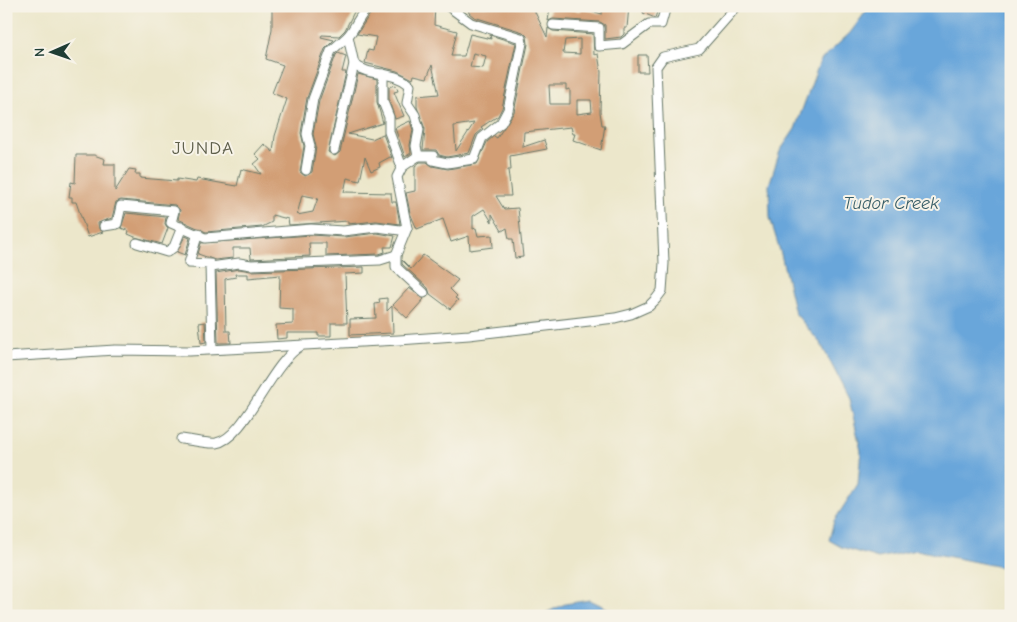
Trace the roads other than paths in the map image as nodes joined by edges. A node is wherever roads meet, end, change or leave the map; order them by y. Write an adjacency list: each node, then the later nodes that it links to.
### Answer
1 (370, 6): 6 (street)
2 (448, 6): 10 (street)
3 (666, 6): 5 (street)
4 (738, 6): 21 (street)
5 (553, 25)
6 (348, 36): 7 (street); 12 (street)
7 (354, 64): 8 (street); 9 (street)
8 (383, 74): 10 (street); 11 (street)
9 (334, 150)
10 (418, 156): 11 (street)
11 (402, 168): 15 (street)
12 (306, 170)
13 (104, 226): 14 (street)
14 (182, 228): 16 (street); 17 (street)
15 (407, 228): 16 (street); 18 (street)
16 (198, 233): 19 (street)
17 (137, 243)
18 (396, 255): 19 (street); 20 (street)
19 (211, 267): 22 (street)
20 (424, 293)
21 (304, 344): 22 (street); 24 (street)
22 (212, 349): 23 (street)
23 (6, 357)
24 (182, 439)

